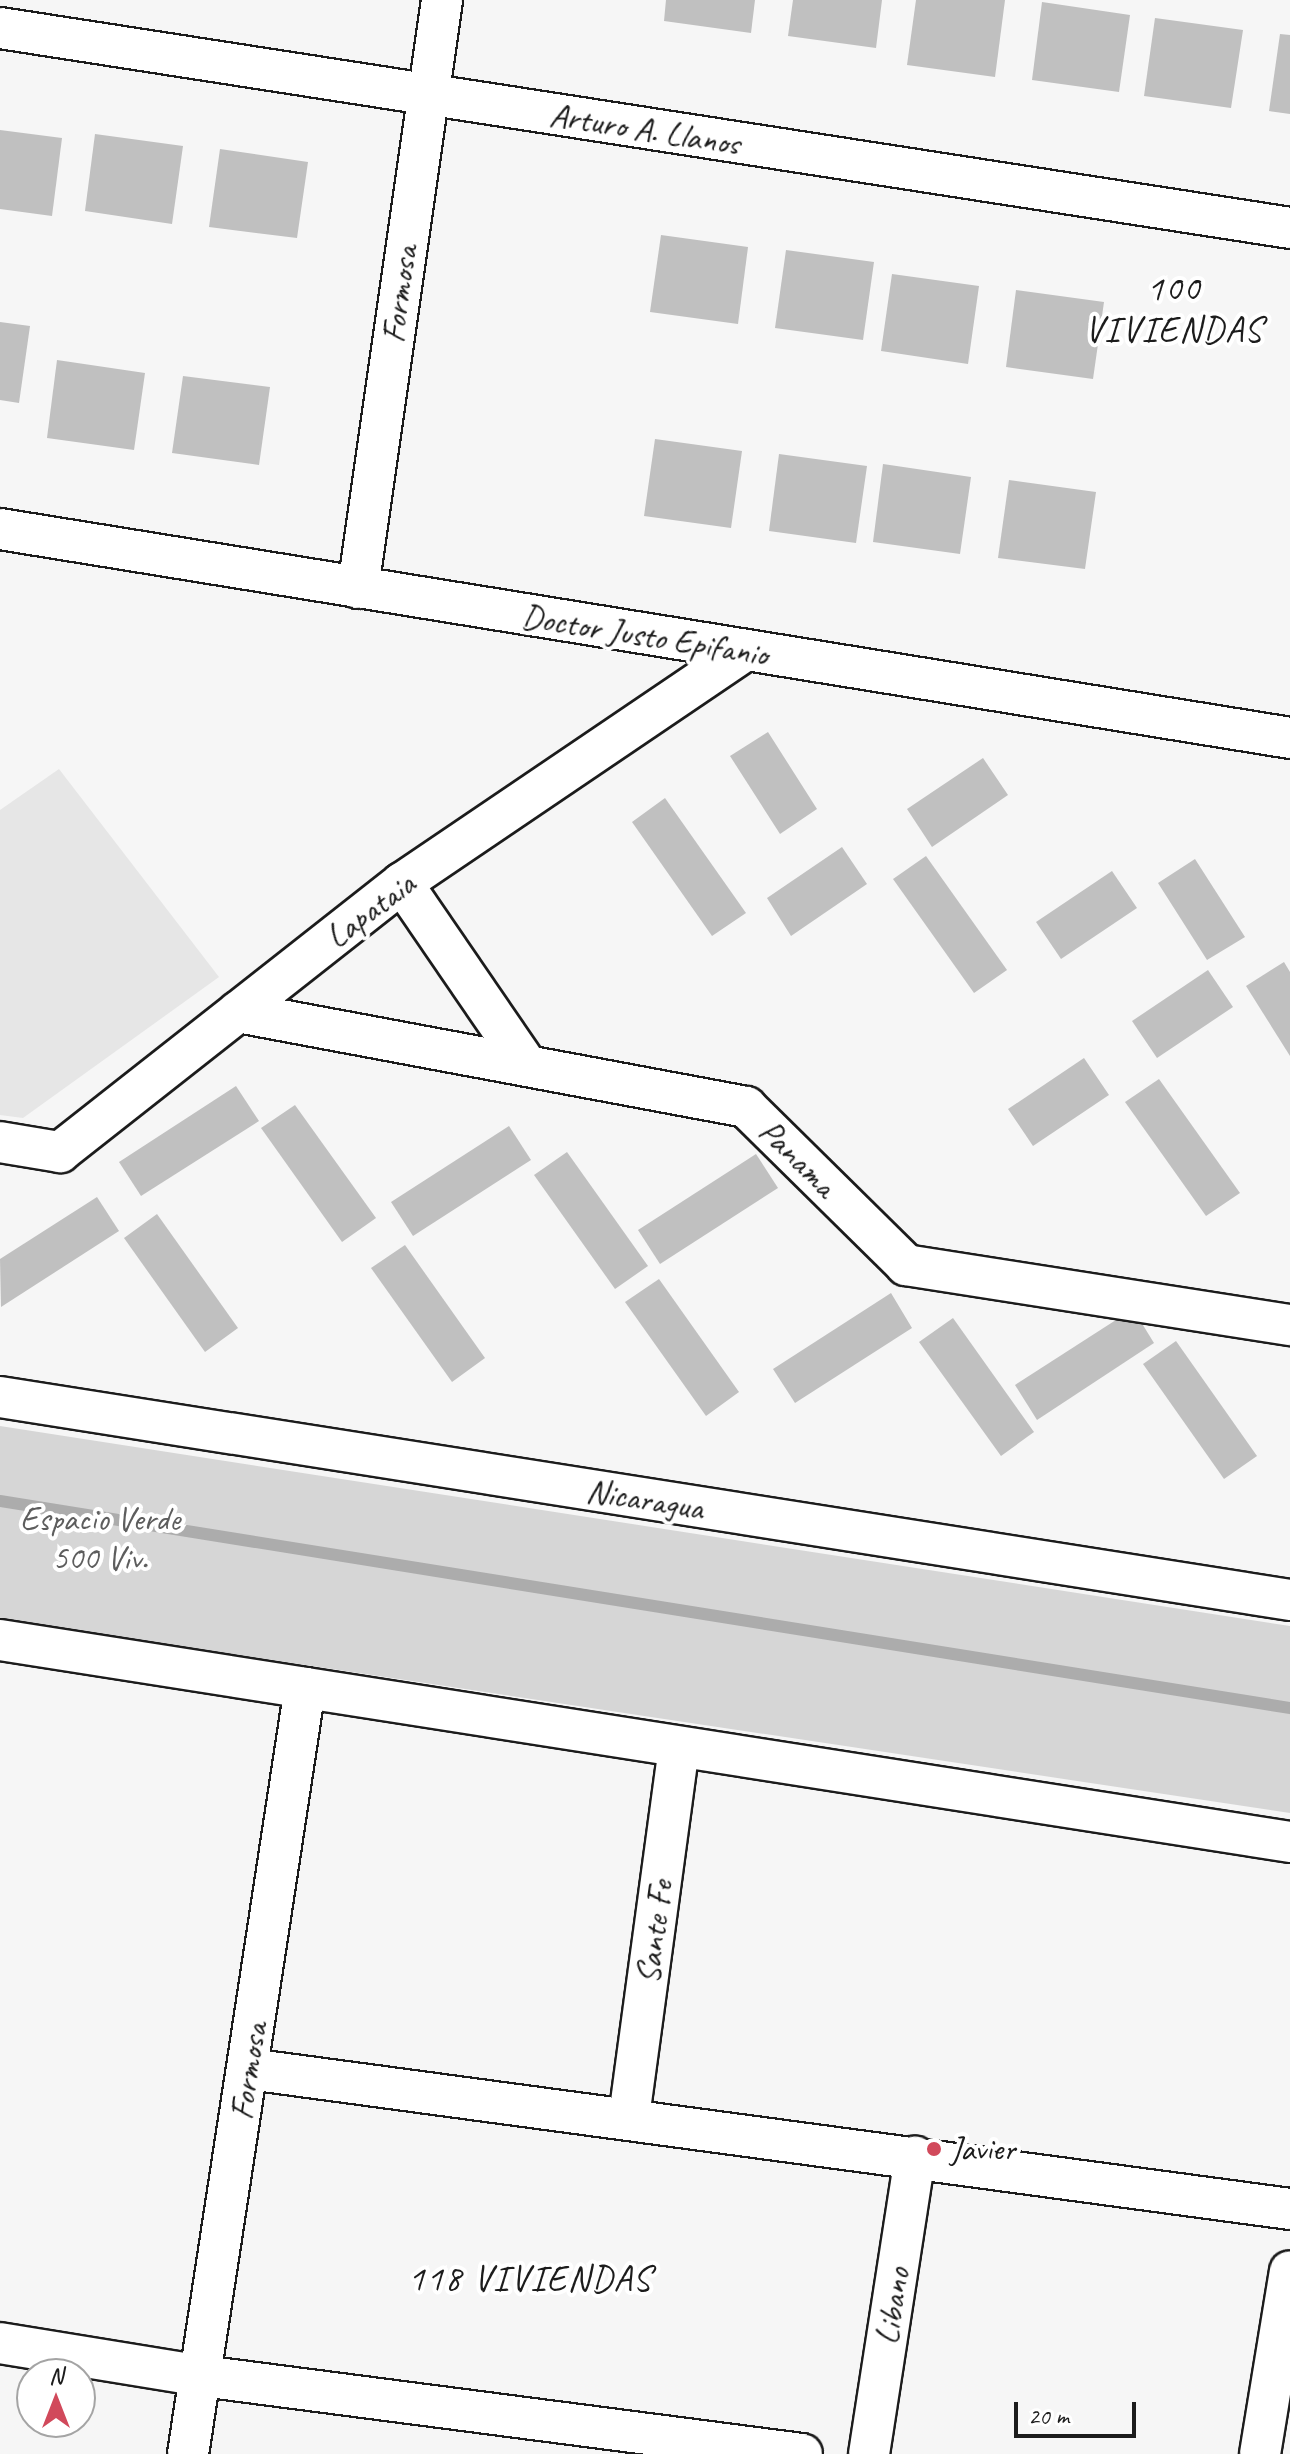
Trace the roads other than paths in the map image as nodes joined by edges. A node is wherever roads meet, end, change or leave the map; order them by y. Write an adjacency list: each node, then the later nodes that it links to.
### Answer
1 (442, 0): 3 (street, Formosa)
2 (0, 28): 3 (street, Arturo A. Llanos)
3 (427, 95): 4 (street, Arturo A. Llanos); 6 (street, Formosa)
4 (1290, 228)
5 (0, 529): 6 (street, Doctor Justo Epifanio)
6 (358, 588): 7 (street, Doctor Justo Epifanio)
7 (743, 652): 8 (street, Doctor Justo Epifanio); 9 (street, Lapataia)
8 (1290, 738)
9 (402, 883): 10 (street, Lapataia); 11 (street)
10 (238, 1012): 11 (street, Panama); 12 (street, Lapataia)
11 (526, 1064): 13 (street, Panama)
12 (0, 1142)
13 (1290, 1325)
14 (0, 1397): 15 (street, Nicaragua)
15 (1290, 1600)
16 (0, 1640): 17 (street)
17 (305, 1688): 18 (street); 20 (street, Formosa)
18 (679, 1747): 19 (street); 21 (street, Sante Fe)
19 (1290, 1842)
20 (249, 2069): 21 (street); 26 (street, Formosa)
21 (629, 2117): 22 (street)
22 (915, 2157): 23 (street); 29 (street, Libano)
23 (1290, 2209)
24 (1290, 2271): 30 (street)
25 (0, 2343): 26 (street)
26 (202, 2376): 27 (street, Formosa); 28 (street)
27 (188, 2454)
28 (802, 2454)
29 (869, 2454)
30 (1260, 2454)

